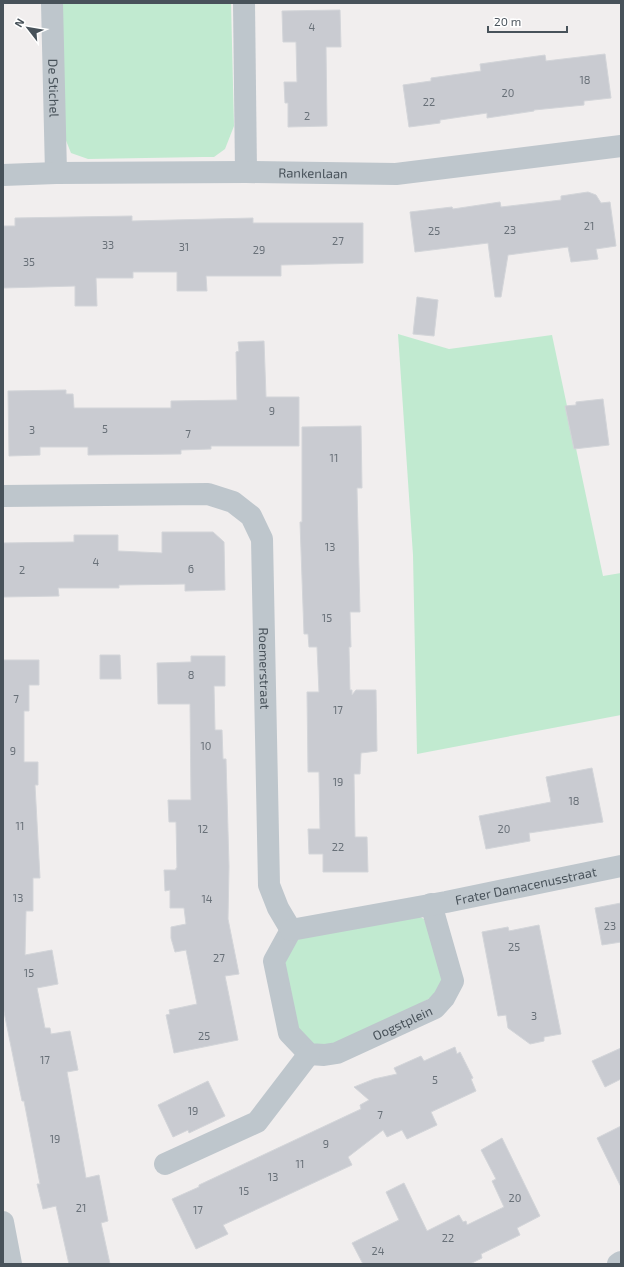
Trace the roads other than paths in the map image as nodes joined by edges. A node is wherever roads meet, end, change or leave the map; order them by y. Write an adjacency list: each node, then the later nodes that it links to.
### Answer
1 (52, 3): 5 (street, De Stichel)
2 (244, 3): 4 (street)
3 (621, 146): 4 (street, Rankenlaan)
4 (246, 172): 5 (street, Rankenlaan)
5 (56, 173): 6 (street, Rankenlaan)
6 (3, 175)
7 (3, 496): 10 (street, Roemerstraat)
8 (621, 866): 9 (street, Frater Damacenusstraat)
9 (431, 904): 10 (street); 11 (street, Oogstplein)
10 (291, 930): 11 (street)
11 (309, 1054): 12 (street)
12 (165, 1164)
13 (3, 1222): 15 (street)
14 (621, 1262): 16 (street)
15 (11, 1264)
16 (618, 1264)

